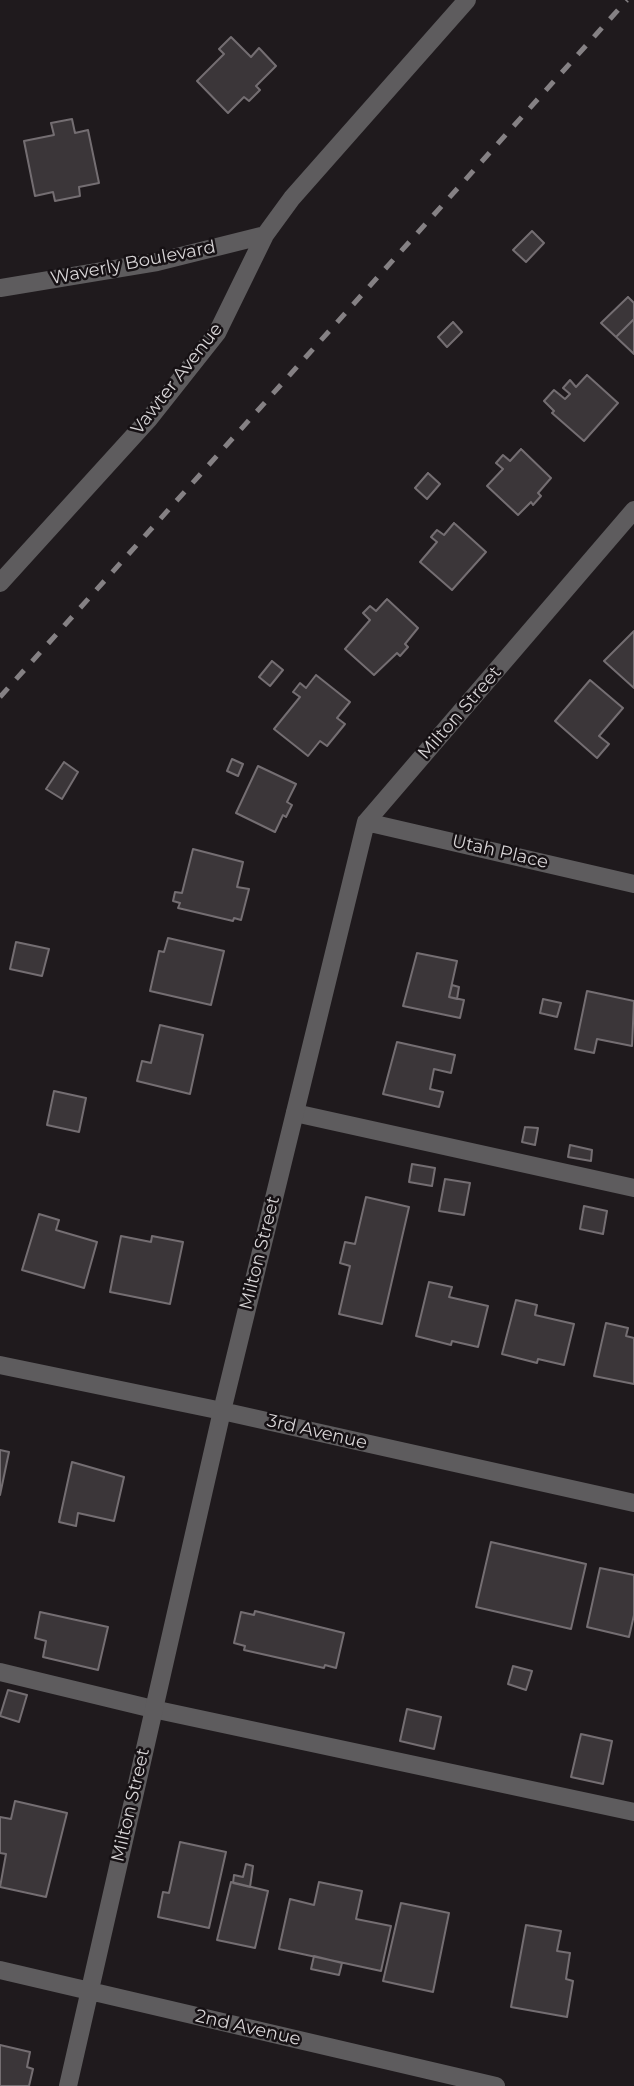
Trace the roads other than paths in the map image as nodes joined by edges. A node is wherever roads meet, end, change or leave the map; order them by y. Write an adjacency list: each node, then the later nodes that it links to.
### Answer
1 (467, 0): 2 (street, Vawter Avenue)
2 (265, 235): 3 (street, Waverly Boulevard); 5 (street, Vawter Avenue)
3 (0, 288)
4 (634, 510): 6 (street, Milton Street)
5 (0, 583)
6 (366, 822): 7 (street, Utah Place); 8 (street, Milton Street)
7 (634, 884)
8 (295, 1114): 9 (street); 11 (street, Milton Street)
9 (634, 1188)
10 (0, 1365): 11 (street, 3rd Avenue)
11 (222, 1411): 12 (street, 3rd Avenue); 14 (street, Milton Street)
12 (634, 1503)
13 (0, 1672): 14 (street)
14 (153, 1709): 15 (street); 17 (street, Milton Street)
15 (634, 1812)
16 (0, 1970): 17 (street, 2nd Avenue)
17 (88, 1990): 18 (street, Milton Street); 19 (street, 2nd Avenue)
18 (68, 2086)
19 (496, 2086)

